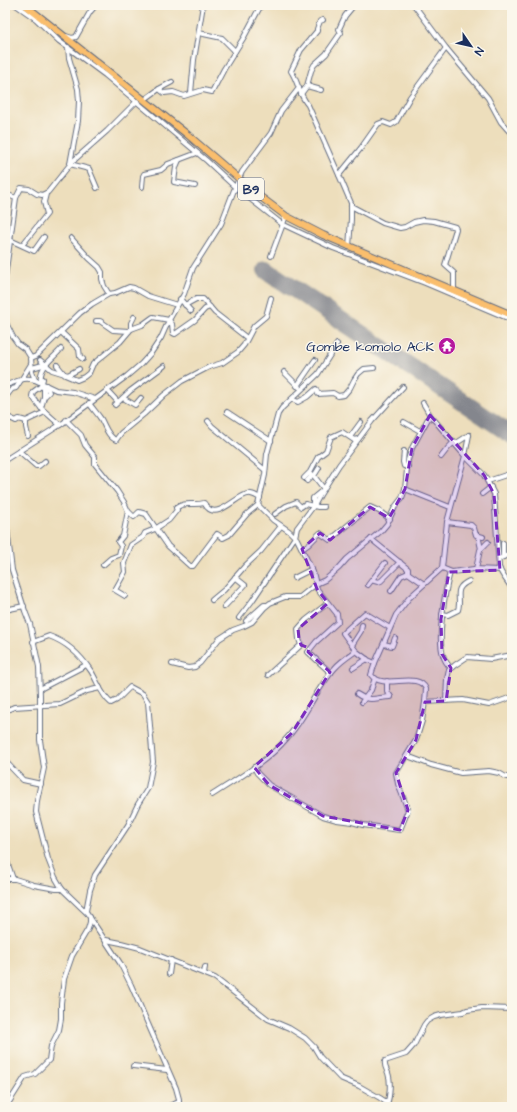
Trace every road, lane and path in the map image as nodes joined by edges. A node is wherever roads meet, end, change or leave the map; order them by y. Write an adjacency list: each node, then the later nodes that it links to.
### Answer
1 (16, 5): 11 (street)
2 (25, 5): 10 (highway, B9)
3 (96, 5): 10 (street)
4 (204, 5): 9 (street)
5 (261, 5): 13 (street)
6 (354, 5): 15 (street)
7 (414, 5): 12 (street)
8 (323, 20): 16 (street)
9 (200, 33): 13 (street); 19 (street)
10 (62, 35): 11 (highway, B9)
11 (70, 45): 21 (highway, B9); 25 (street)
12 (446, 48): 22 (street); 26 (street)
13 (235, 51): 19 (street)
14 (172, 82): 17 (street)
15 (307, 86): 18 (street); 20 (street)
16 (299, 88): 20 (street); 27 (street)
17 (158, 89): 19 (street); 21 (street)
18 (321, 90)
19 (191, 94)
20 (301, 94): 26 (street)
21 (140, 100): 23 (street); 25 (street); 27 (highway, B9)
22 (512, 132)
23 (197, 153): 24 (street); 30 (street)
24 (179, 160): 28 (street); 29 (street)
25 (70, 164): 31 (street); 33 (street)
26 (339, 175): 35 (street)
27 (239, 178): 30 (street); 36 (highway, B9)
28 (195, 186)
29 (142, 187)
30 (235, 187): 37 (street); 48 (street)
31 (97, 188)
32 (5, 194): 34 (street)
33 (46, 194): 34 (street); 41 (street)
34 (16, 198): 40 (street)
35 (351, 206): 42 (street); 45 (street)
36 (286, 216): 37 (street); 42 (highway, B9)
37 (282, 224): 43 (street); 56 (street)
38 (44, 237): 41 (street)
39 (70, 238): 46 (street)
40 (9, 242): 41 (street); 44 (street)
41 (23, 244)
42 (349, 247): 45 (highway, B9)
43 (272, 256)
44 (5, 277)
45 (454, 291): 53 (highway, B9)
46 (109, 294): 50 (street); 60 (street)
47 (271, 298): 61 (street)
48 (180, 299): 49 (street); 50 (street)
49 (186, 304): 51 (street); 52 (street)
50 (177, 305): 55 (street)
51 (210, 307): 55 (street); 61 (street)
52 (191, 311)
53 (512, 315)
54 (134, 317): 59 (street)
55 (169, 320): 59 (street); 83 (street)
56 (512, 320)
57 (5, 321): 64 (street)
58 (96, 321): 59 (street)
59 (130, 330): 75 (street)
60 (61, 332): 64 (street); 65 (street)
61 (247, 338): 89 (street)
62 (337, 344): 82 (street)
63 (61, 349): 68 (street)
64 (31, 358): 70 (street)
65 (83, 359)
66 (40, 360): 68 (street)
67 (315, 360): 80 (street)
68 (46, 364): 70 (street); 75 (street); 78 (street)
69 (57, 365): 75 (street)
70 (32, 366): 76 (street); 77 (street)
71 (164, 366): 85 (street)
72 (374, 368): 88 (street)
73 (79, 369): 75 (street)
74 (284, 372): 80 (street)
75 (65, 375)
76 (21, 378): 77 (street); 79 (street); 84 (street)
77 (35, 380): 78 (street)
78 (43, 383): 87 (street); 91 (street); 91 (street)
79 (5, 385)
80 (297, 386): 82 (street)
81 (402, 387): 104 (street)
82 (304, 388): 88 (street)
83 (107, 390): 85 (street); 87 (street)
84 (5, 398)
85 (123, 398): 86 (street)
86 (141, 398)
87 (95, 399): 89 (street)
88 (292, 399): 105 (street)
89 (89, 403): 94 (street)
90 (423, 403): 93 (street)
91 (43, 410): 95 (street); 100 (street)
92 (227, 412): 105 (street)
93 (430, 415): 101 (street); 106 (street)
94 (66, 420): 100 (street); 129 (street)
95 (26, 421): 97 (street); 102 (street)
96 (208, 421): 115 (street)
97 (5, 422)
98 (361, 422): 103 (street)
99 (404, 422): 101 (street)
100 (60, 425): 107 (street)
101 (420, 431): 113 (street)
102 (28, 436)
103 (350, 437): 104 (street); 117 (street)
104 (359, 438): 121 (street)
105 (270, 441): 115 (street)
106 (455, 443): 109 (street); 109 (street); 110 (street)
107 (19, 451): 111 (street); 112 (street)
108 (404, 451): 113 (street)
109 (465, 456): 119 (street); 128 (street)
110 (441, 457)
111 (5, 460)
112 (45, 461)
113 (408, 467): 122 (street)
114 (319, 468): 117 (street)
115 (265, 470): 124 (street)
116 (512, 473): 119 (street)
117 (312, 474): 118 (street); 121 (street)
118 (306, 479)
119 (488, 481): 120 (street)
120 (491, 487): 123 (street); 146 (street)
121 (324, 489): 126 (street)
122 (405, 489): 128 (street); 132 (street)
123 (482, 494)
124 (260, 498): 125 (street); 135 (street)
125 (258, 505): 134 (street); 135 (street)
126 (313, 506): 127 (street); 131 (street); 138 (street)
127 (324, 507)
128 (450, 507): 133 (street)
129 (128, 511): 135 (street); 149 (street)
130 (5, 513): 136 (street)
131 (275, 514)
132 (390, 519): 140 (street); 143 (street)
133 (447, 522): 137 (street); 150 (street)
134 (281, 526): 138 (street); 156 (street)
135 (155, 529): 165 (street)
136 (6, 531): 169 (street)
137 (478, 536): 139 (street); 144 (street)
138 (295, 537): 143 (street); 173 (street)
139 (483, 537)
140 (371, 538): 147 (street); 160 (street)
141 (488, 542): 144 (street)
142 (503, 544): 146 (street)
143 (302, 549): 152 (street)
144 (481, 549): 151 (street)
145 (512, 553): 146 (street)
146 (501, 558): 153 (street)
147 (400, 562): 155 (street); 158 (street)
148 (385, 563): 158 (street)
149 (103, 565)
150 (442, 568): 154 (street); 161 (street)
151 (476, 569): 153 (street); 154 (street)
152 (312, 570): 157 (street); 160 (street)
153 (500, 570): 163 (street)
154 (450, 572): 172 (street)
155 (408, 573): 161 (street); 164 (street)
156 (235, 577): 166 (street); 170 (street)
157 (294, 578)
158 (371, 580): 162 (street)
159 (469, 581): 172 (street)
160 (316, 584): 167 (street); 168 (street)
161 (424, 584): 176 (street)
162 (368, 585)
163 (512, 589)
164 (390, 591)
165 (125, 596)
166 (212, 600)
167 (328, 603): 180 (street); 182 (street)
168 (268, 604): 174 (street); 187 (street)
169 (24, 606): 171 (street); 178 (street)
170 (224, 607)
171 (5, 610)
172 (442, 614): 190 (street)
173 (239, 618)
174 (246, 621)
175 (362, 625): 181 (street)
176 (390, 628): 179 (street); 181 (street)
177 (395, 638): 179 (street)
178 (33, 642): 188 (street); 196 (street)
179 (384, 644): 186 (street)
180 (301, 645): 182 (street); 192 (street)
181 (352, 645): 183 (street)
182 (309, 648): 191 (street)
183 (356, 650): 185 (street); 191 (street)
184 (512, 655): 190 (street)
185 (367, 659): 186 (street); 189 (street)
186 (375, 663): 193 (street)
187 (172, 664)
188 (86, 665): 195 (street); 196 (street)
189 (353, 668)
190 (451, 668): 201 (street)
191 (331, 673): 206 (street)
192 (268, 675)
193 (375, 678): 194 (street); 199 (street)
194 (387, 681): 199 (street); 200 (street)
195 (100, 688): 202 (street); 214 (street)
196 (40, 689): 202 (street)
197 (357, 694): 199 (street)
198 (512, 697): 201 (street)
199 (364, 700)
200 (425, 702): 201 (street); 204 (street)
201 (446, 702)
202 (40, 706): 203 (street); 208 (street)
203 (5, 711)
204 (409, 754): 206 (street); 207 (street)
205 (5, 761): 208 (street)
206 (254, 767): 209 (street)
207 (512, 777)
208 (41, 784): 213 (street)
209 (212, 795)
210 (5, 856): 212 (street)
211 (5, 879): 212 (street)
212 (13, 879): 213 (street)
213 (62, 889): 214 (street)
214 (86, 911): 215 (street)
215 (90, 916): 216 (street); 226 (street)
216 (106, 940): 217 (street); 223 (street)
217 (171, 960): 219 (street); 220 (street)
218 (205, 967): 219 (street)
219 (204, 973): 225 (street)
220 (169, 974)
221 (512, 1009): 225 (street)
222 (133, 1066): 223 (street)
223 (167, 1070): 224 (street)
224 (179, 1105): 227 (street)
225 (387, 1105)
226 (6, 1107)
227 (166, 1107)

